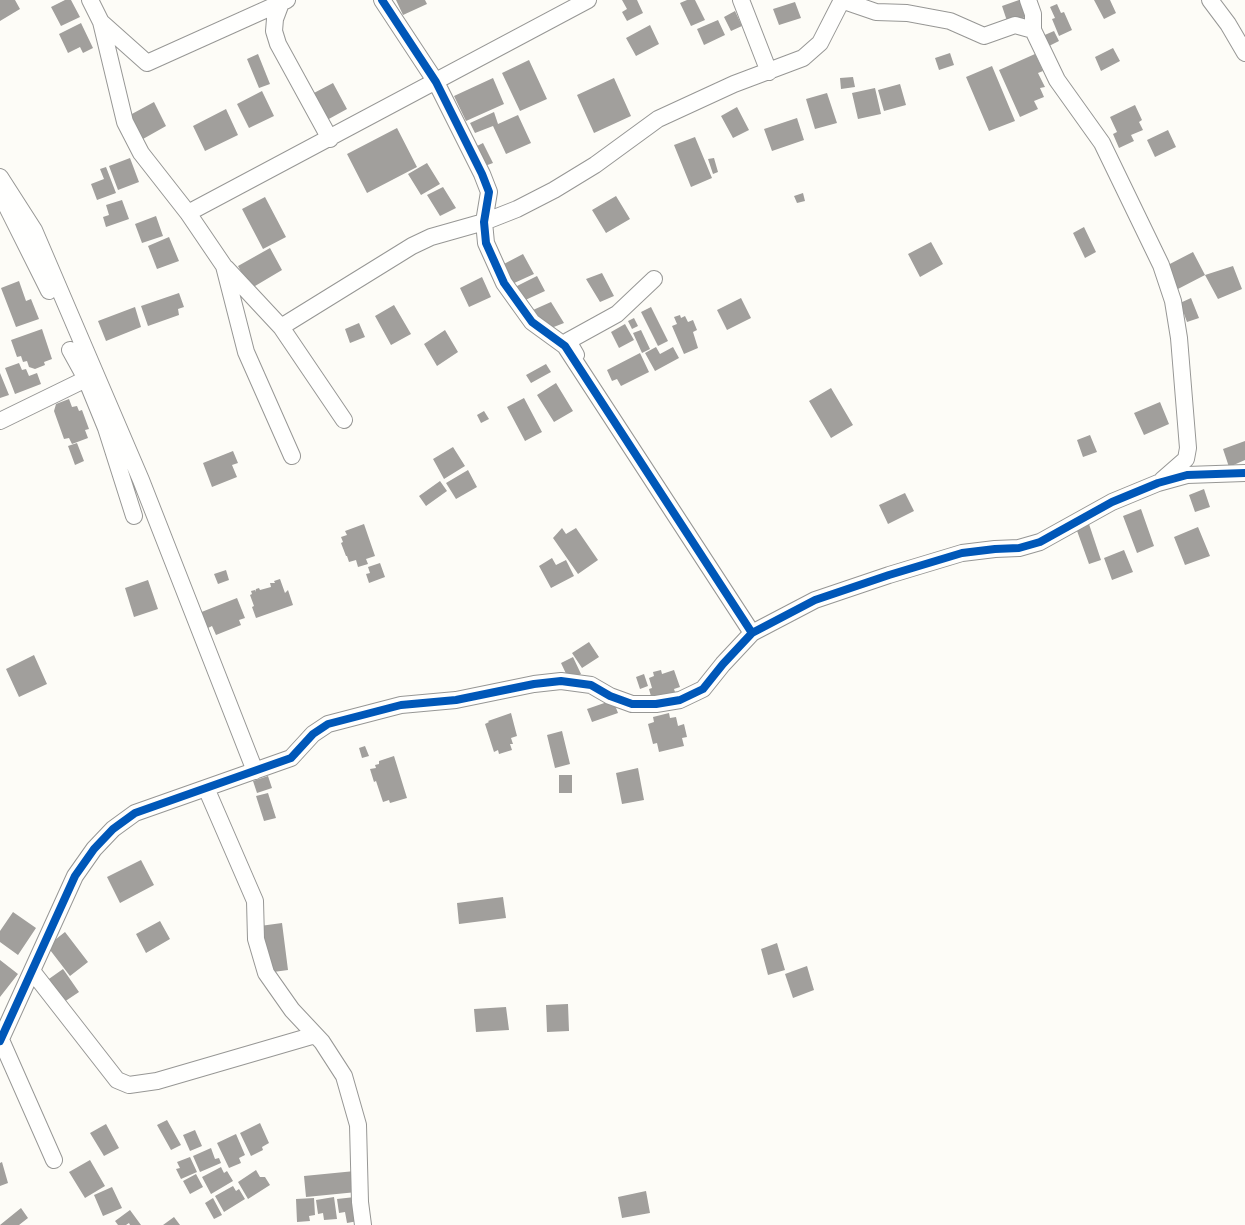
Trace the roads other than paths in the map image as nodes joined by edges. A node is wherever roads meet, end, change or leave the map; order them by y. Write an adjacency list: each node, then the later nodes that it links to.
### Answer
1 (90, 0): 9 (street)
2 (382, 0): 13 (street)
3 (588, 0): 13 (street)
4 (741, 0): 12 (street)
5 (842, 0): 10 (street); 12 (street)
6 (1028, 0): 10 (street)
7 (1210, 0): 11 (street)
8 (284, 1): 9 (street); 14 (street)
9 (101, 22): 17 (street)
10 (1033, 30): 28 (street)
11 (1245, 52)
12 (770, 72): 18 (street)
13 (436, 82): 14 (street); 18 (street)
14 (330, 138): 17 (street)
15 (0, 177): 22 (street)
16 (0, 192): 22 (street)
17 (188, 213): 19 (street)
18 (484, 222): 21 (street); 23 (street)
19 (224, 266): 21 (street); 26 (street)
20 (654, 279): 23 (street)
21 (281, 327): 24 (street)
22 (89, 372): 25 (street); 29 (street); 31 (street)
23 (597, 394): 30 (street)
24 (344, 420)
25 (0, 421)
26 (292, 456)
27 (1245, 473): 28 (street)
28 (1158, 483): 30 (street)
29 (134, 516)
30 (752, 633): 31 (street)
31 (255, 771): 32 (street)
32 (206, 788): 33 (street); 34 (street)
33 (32, 971): 34 (street); 35 (street)
34 (315, 1035): 37 (street)
35 (0, 1040): 36 (street)
36 (54, 1160)
37 (363, 1225)

